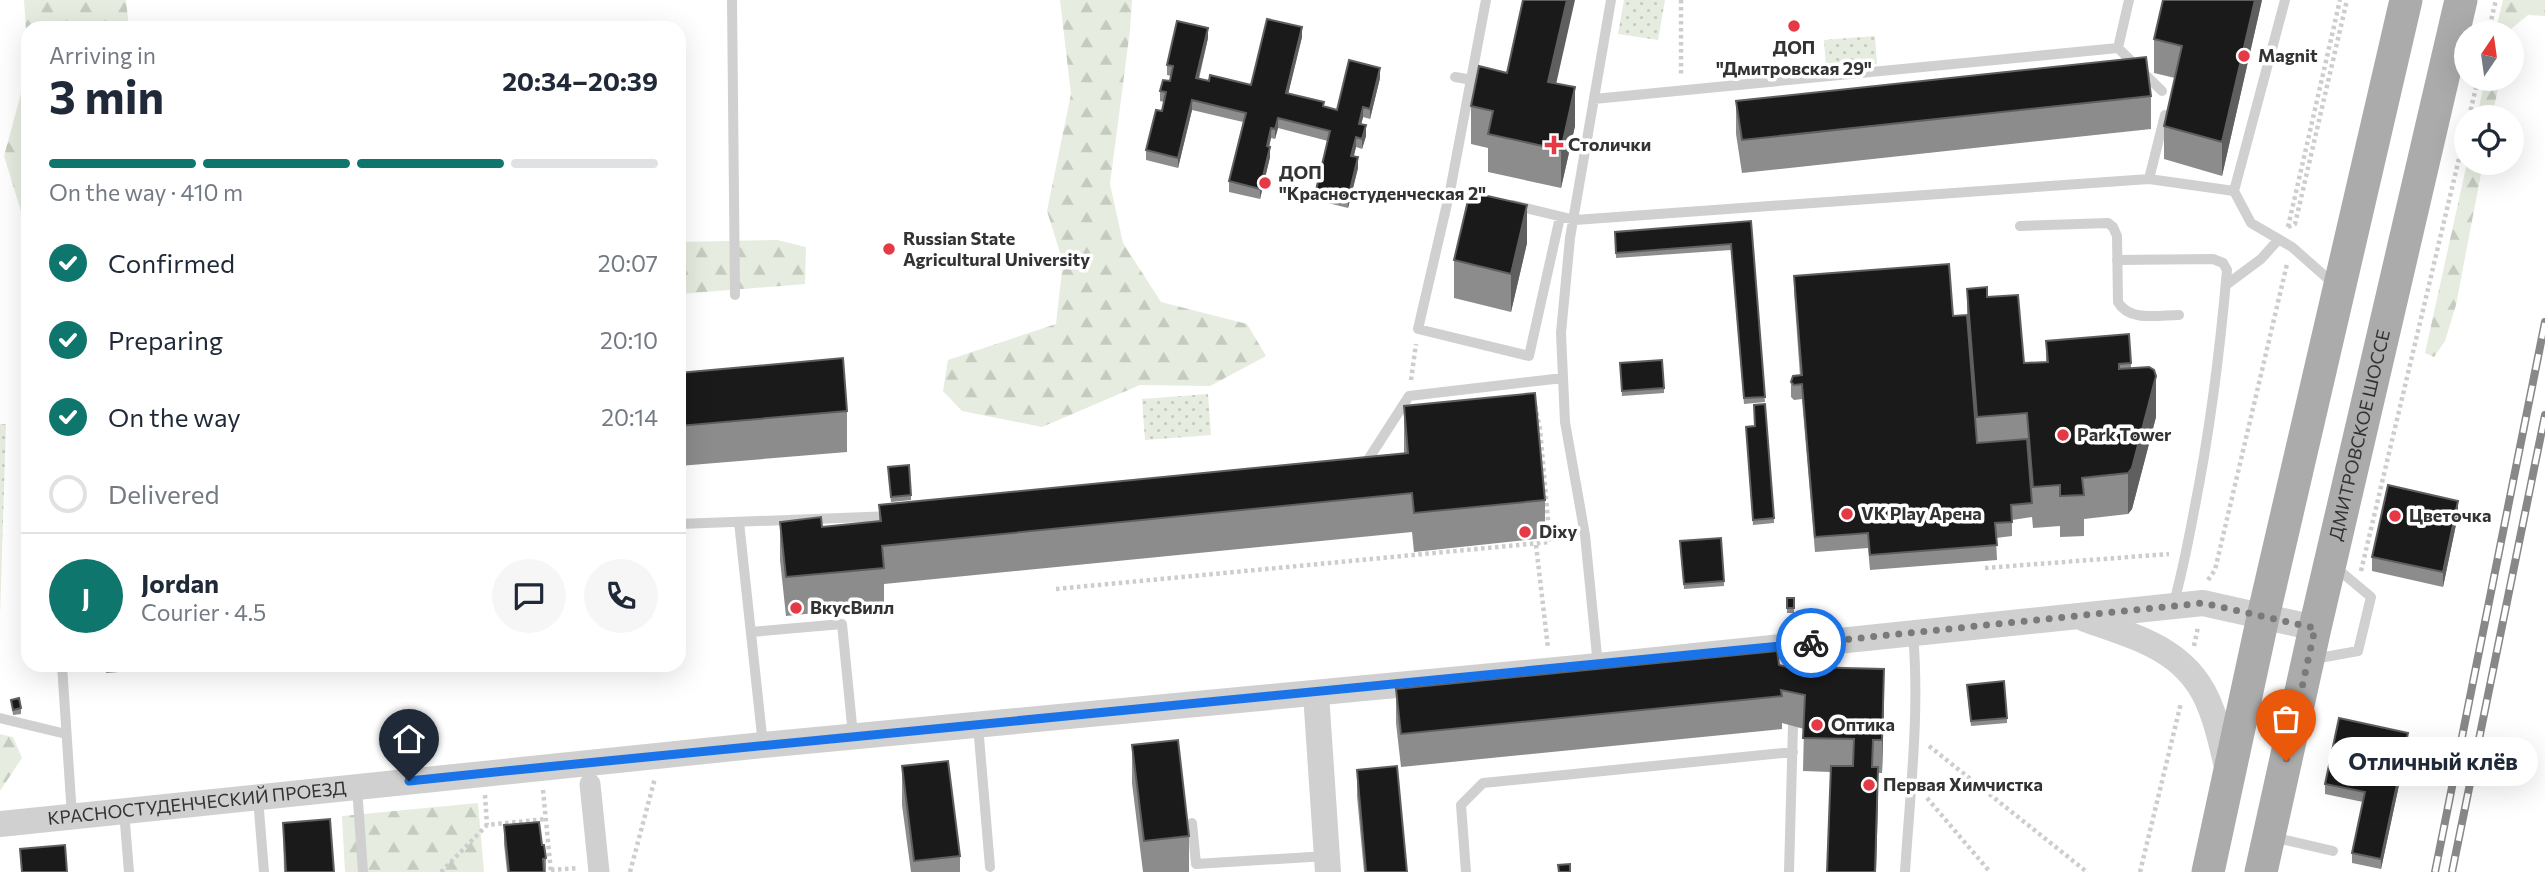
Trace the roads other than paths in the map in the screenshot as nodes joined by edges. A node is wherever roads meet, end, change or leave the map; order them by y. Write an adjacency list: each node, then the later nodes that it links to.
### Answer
1 (732, 0): 26 (lane)
2 (1486, 0): 10 (lane)
3 (1611, 0): 12 (lane)
4 (2129, 0): 8 (lane)
5 (2285, 0): 16 (lane)
6 (2406, 0): 25 (main road)
7 (2461, 0): 33 (main road, ДМИТРОВСКОЕ ШОССЕ)
8 (2118, 48): 11 (lane); 12 (lane)
9 (1455, 77): 10 (lane)
10 (1472, 80): 15 (lane)
11 (2162, 91)
12 (1594, 99): 20 (lane)
13 (2165, 115): 14 (lane)
14 (2149, 179): 16 (lane); 20 (lane)
15 (1450, 191): 17 (lane); 19 (lane)
16 (2234, 191): 22 (lane)
17 (1491, 200)
18 (1504, 203): 19 (lane)
19 (1560, 216): 20 (lane)
20 (1575, 220): 28 (lane)
21 (2020, 226): 23 (lane)
22 (2278, 240): 24 (lane); 25 (lane)
23 (2117, 260): 24 (lane); 27 (lane)
24 (2226, 285): 34 (lane)
25 (2340, 289): 36 (main road)
26 (735, 295)
27 (2179, 315)
28 (1563, 378): 29 (lane); 41 (lane)
29 (1351, 467)
30 (899, 515): 31 (lane)
31 (739, 522): 32 (lane); 38 (lane)
32 (686, 524)
33 (2330, 562): 37 (main road, ДМИТРОВСКОЕ ШОССЕ); 40 (lane)
34 (2173, 606): 35 (street, КРАСНОСТУДЕНЧЕСКИЙ ПРОЕЗД); 36 (street, КРАСНОСТУДЕНЧЕСКИЙ ПРОЕЗД)
35 (2076, 616): 39 (street, КРАСНОСТУДЕНЧЕСКИЙ ПРОЕЗД); 52 (street)
36 (2263, 617): 37 (street, КРАСНОСТУДЕНЧЕСКИЙ ПРОЕЗД); 52 (main road)
37 (2315, 628): 40 (main road, ДМИТРОВСКОЕ ШОССЕ)
38 (751, 632): 48 (lane); 49 (lane)
39 (1913, 632): 41 (street, КРАСНОСТУДЕНЧЕСКИЙ ПРОЕЗД); 69 (lane)
40 (2308, 660): 59 (main road, ДМИТРОВСКОЕ ШОССЕ)
41 (1598, 666): 43 (street, КРАСНОСТУДЕНЧЕСКИЙ ПРОЕЗД)
42 (62, 672): 47 (lane)
43 (1316, 694): 45 (street, КРАСНОСТУДЕНЧЕСКИЙ ПРОЕЗД); 61 (street)
44 (0, 718): 47 (lane)
45 (978, 725): 48 (street, КРАСНОСТУДЕНЧЕСКИЙ ПРОЕЗД); 62 (lane)
46 (1793, 726): 50 (lane)
47 (66, 734): 56 (lane)
48 (853, 737): 49 (street, КРАСНОСТУДЕНЧЕСКИЙ ПРОЕЗД)
49 (763, 745): 51 (street, КРАСНОСТУДЕНЧЕСКИЙ ПРОЕЗД)
50 (1793, 752): 67 (lane); 68 (lane)
51 (589, 774): 53 (street, КРАСНОСТУДЕНЧЕСКИЙ ПРОЕЗД); 66 (street)
52 (2230, 776): 70 (main road)
53 (357, 787): 54 (street, КРАСНОСТУДЕНЧЕСКИЙ ПРОЕЗД); 65 (lane)
54 (258, 797): 55 (street, КРАСНОСТУДЕНЧЕСКИЙ ПРОЕЗД); 64 (lane)
55 (124, 811): 56 (street, КРАСНОСТУДЕНЧЕСКИЙ ПРОЕЗД); 63 (lane)
56 (72, 816): 58 (street, КРАСНОСТУДЕНЧЕСКИЙ ПРОЕЗД)
57 (1192, 823): 61 (lane)
58 (0, 824)
59 (2269, 837): 60 (lane); 71 (main road, ДМИТРОВСКОЕ ШОССЕ)
60 (2333, 851)
61 (1328, 864)
62 (990, 867)
63 (129, 872)
64 (264, 872)
65 (363, 872)
66 (599, 872)
67 (1466, 872)
68 (1789, 872)
69 (1905, 872)
70 (2208, 872)
71 (2261, 872)

